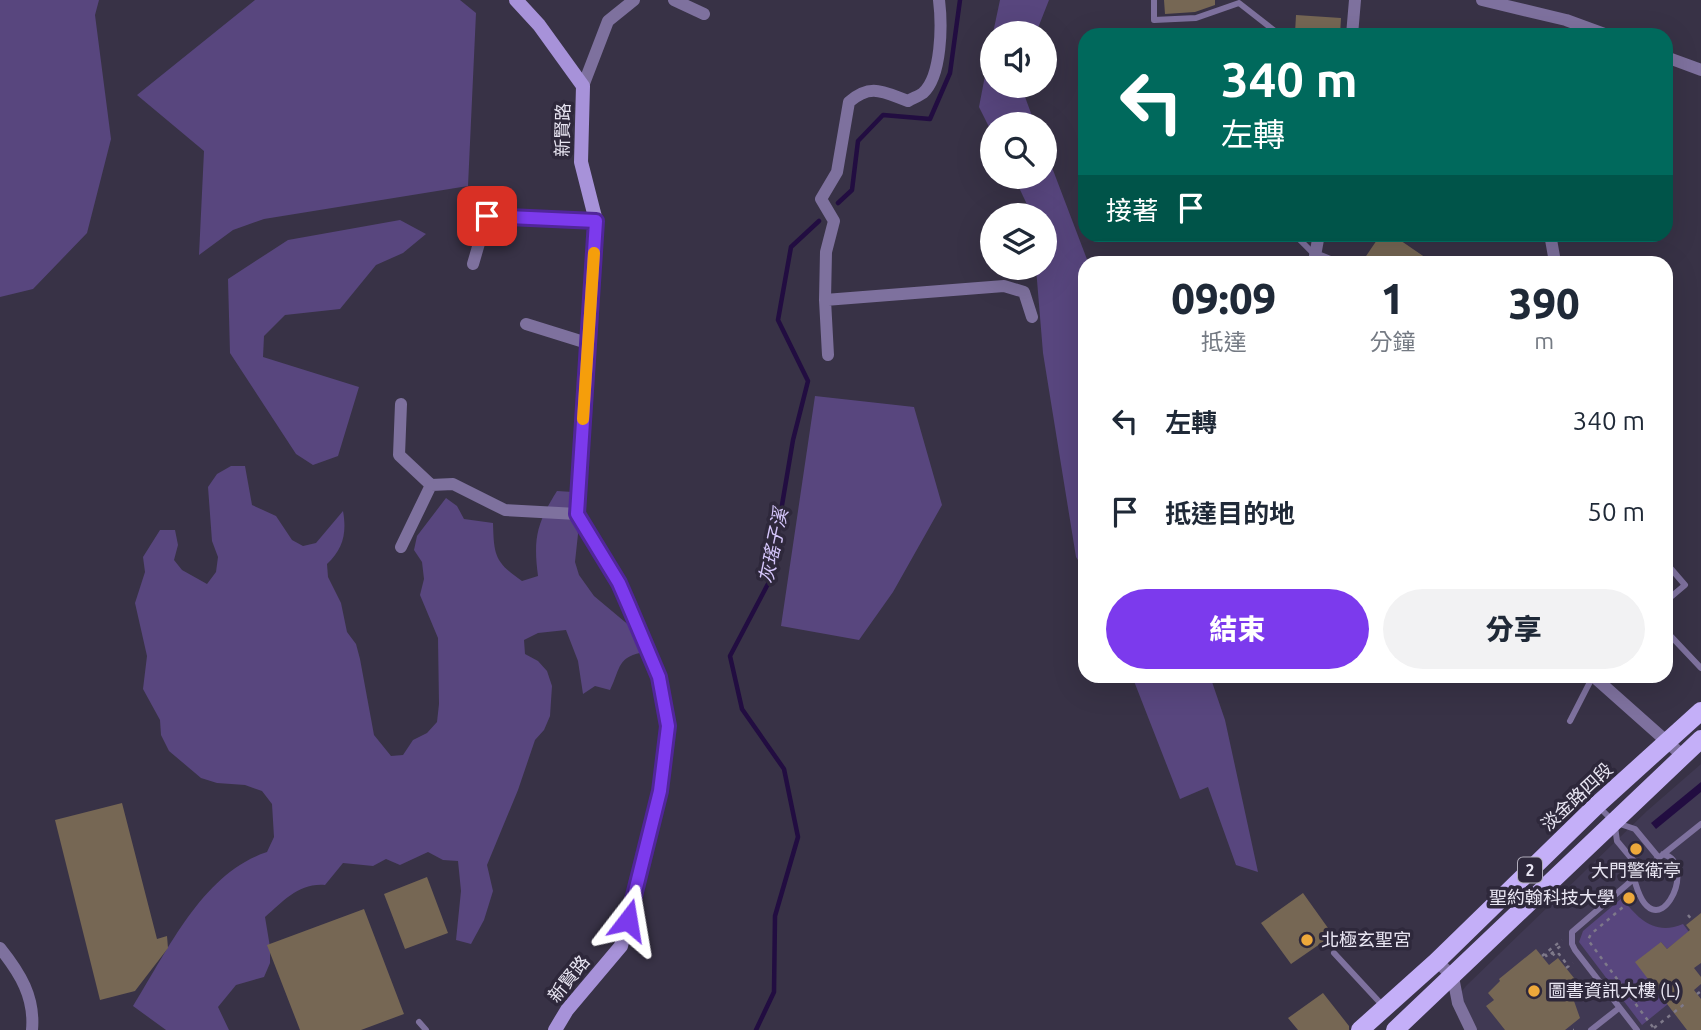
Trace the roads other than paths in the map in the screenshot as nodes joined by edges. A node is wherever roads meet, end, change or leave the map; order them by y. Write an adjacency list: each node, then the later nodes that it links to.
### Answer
1 (516, 0): 14 (street, 新賢路)
2 (634, 0): 14 (street)
3 (674, 0): 8 (street)
4 (939, 0): 20 (street)
5 (1154, 0): 9 (lane)
6 (1355, 0): 10 (street)
7 (1482, 0): 11 (street)
8 (705, 14)
9 (1271, 28)
10 (1353, 28)
11 (1588, 28)
12 (1673, 60): 13 (street)
13 (1701, 70)
14 (583, 86): 15 (street, 新賢路)
15 (596, 221): 19 (street); 23 (street, 新賢路)
16 (1302, 242): 18 (lane)
17 (1318, 242): 18 (street)
18 (1315, 256)
19 (473, 264)
20 (825, 300): 21 (street); 24 (street)
21 (1032, 317)
22 (526, 324): 23 (street)
23 (587, 343): 27 (street, 新賢路)
24 (828, 355)
25 (401, 404): 26 (street)
26 (431, 485): 27 (street); 28 (street)
27 (577, 514): 57 (street, 新賢路)
28 (401, 547)
29 (1673, 571): 30 (lane)
30 (1673, 595)
31 (1673, 638): 32 (lane)
32 (1701, 668)
33 (1589, 683): 36 (lane)
34 (1601, 683): 38 (street)
35 (1701, 711): 38 (main road, 淡金路四段 / 2)
36 (1570, 721)
37 (1701, 738): 39 (main road, 2)
38 (1667, 742): 39 (street); 40 (main road, 淡金路四段 / 2)
39 (1683, 755): 41 (main road, 2)
40 (1597, 805): 41 (lane); 50 (main road, 淡金路四段 / 2)
41 (1614, 822): 43 (lane); 45 (lane); 51 (main road, 2)
42 (1701, 824): 43 (lane)
43 (1661, 856): 44 (lane); 45 (lane)
44 (1683, 862)
45 (1642, 871): 46 (lane)
46 (1634, 878): 47 (lane); 53 (lane)
47 (1673, 908)
48 (0, 948): 55 (street)
49 (1334, 953): 52 (lane)
50 (1437, 961): 51 (street); 52 (main road, 淡金路四段 / 2)
51 (1453, 977): 59 (main road, 2); 60 (street)
52 (1385, 1008): 58 (main road, 淡金路四段 / 2)
53 (1619, 1008): 61 (lane); 62 (lane)
54 (419, 1022): 56 (lane)
55 (32, 1030)
56 (426, 1030)
57 (555, 1030)
58 (1360, 1030)
59 (1395, 1030)
60 (1471, 1030)
61 (1591, 1030)
62 (1637, 1030)

